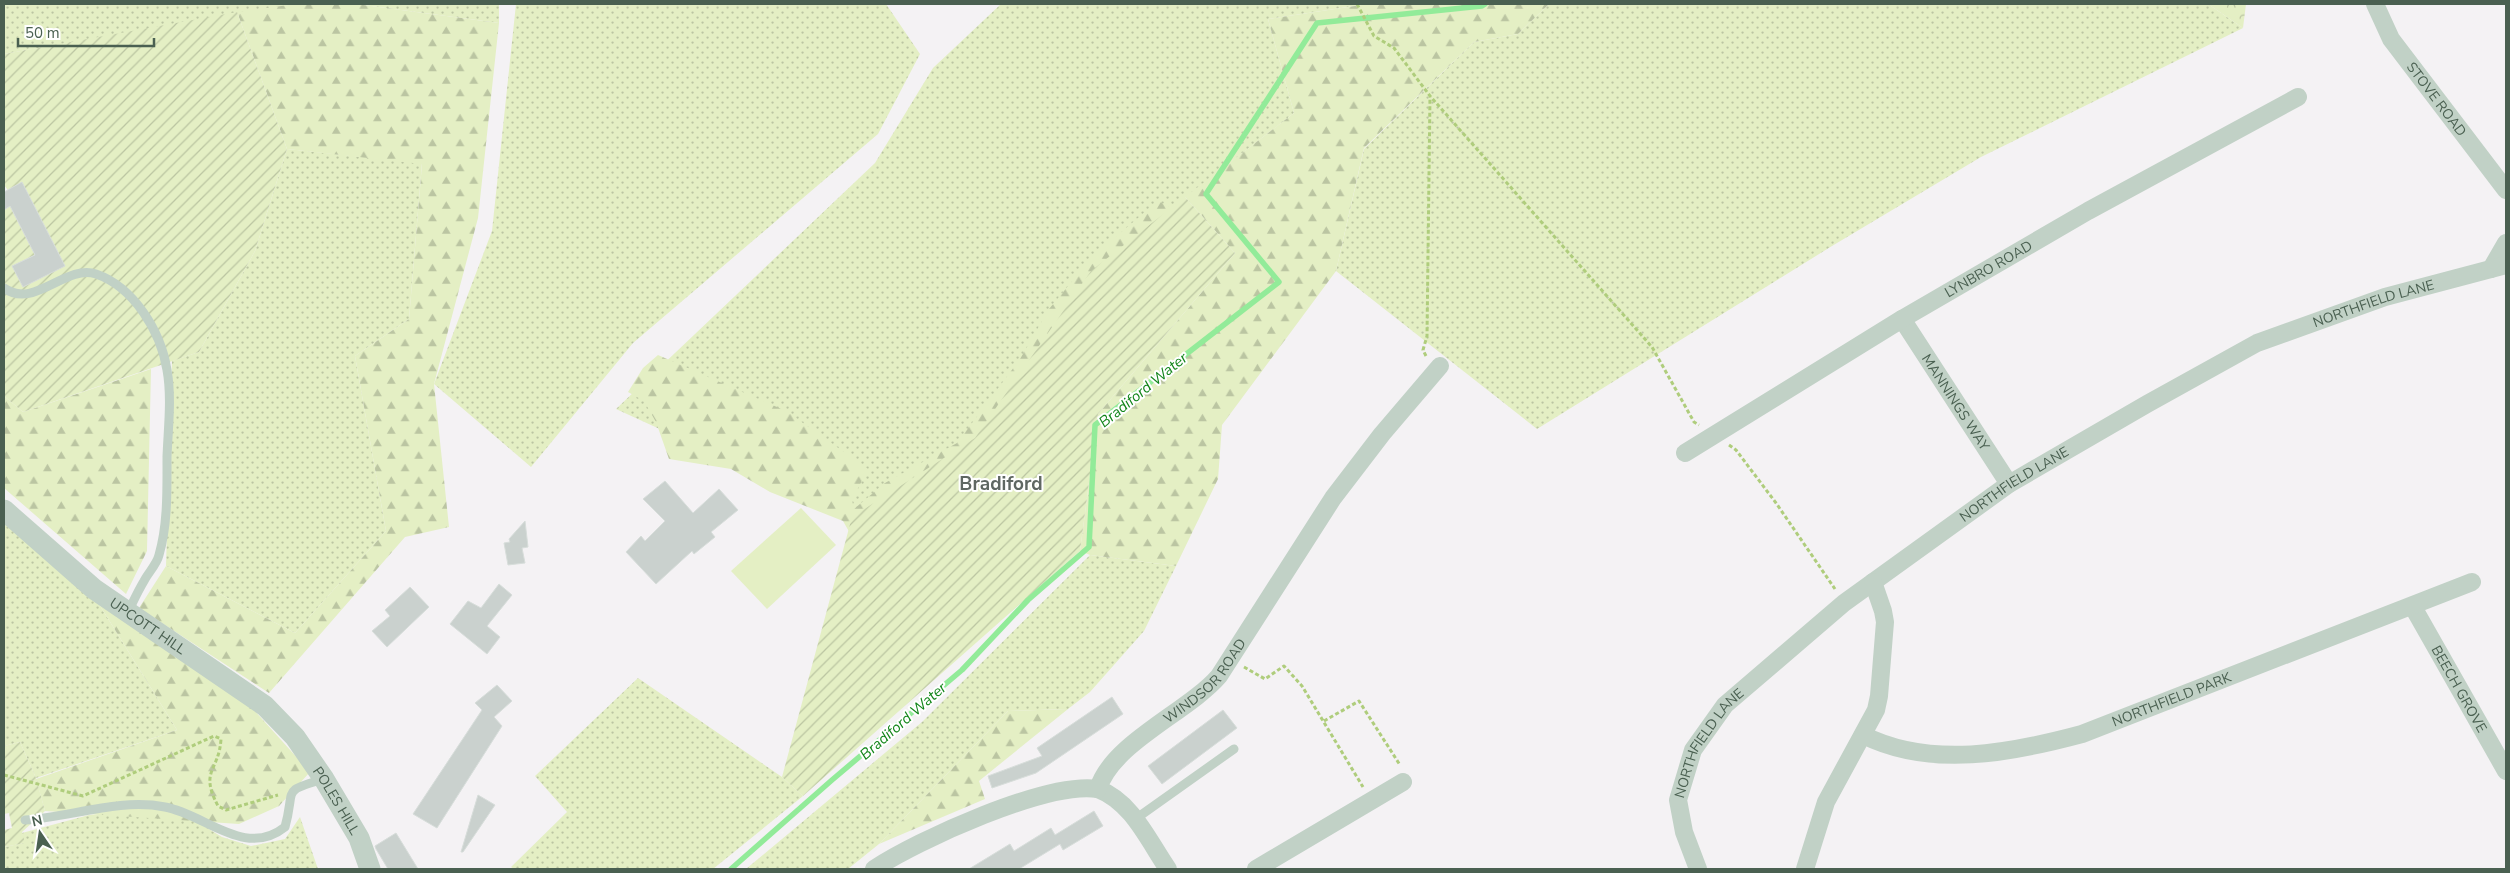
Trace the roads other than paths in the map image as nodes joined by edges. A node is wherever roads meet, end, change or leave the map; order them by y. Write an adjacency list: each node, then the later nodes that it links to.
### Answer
1 (2375, 4): 3 (street, STOVE ROAD)
2 (2298, 97): 7 (street, LYNBRO ROAD)
3 (2506, 190)
4 (2506, 243): 5 (street)
5 (2499, 267): 10 (street, NORTHFIELD LANE)
6 (4, 288): 15 (lane)
7 (1902, 319): 9 (street, LYNBRO ROAD); 10 (street, MANNINGS WAY)
8 (1440, 366): 22 (street, WINDSOR ROAD)
9 (1685, 453)
10 (2010, 484): 12 (street, NORTHFIELD LANE)
11 (4, 510): 15 (street, UPCOTT HILL)
12 (1873, 582): 16 (street); 29 (street, NORTHFIELD LANE)
13 (2472, 582): 14 (street, NORTHFIELD PARK)
14 (2413, 607): 16 (street, NORTHFIELD PARK); 19 (street, BEECH GROVE)
15 (128, 612): 17 (street, UPCOTT HILL)
16 (1862, 734): 30 (street)
17 (295, 737): 20 (street, POLES HILL)
18 (1234, 749): 24 (lane)
19 (2506, 770)
20 (324, 779): 23 (lane); 25 (street, POLES HILL)
21 (1403, 782): 28 (street)
22 (1098, 789): 24 (street); 26 (street)
23 (25, 820)
24 (1134, 820): 27 (street)
25 (370, 869)
26 (874, 869)
27 (1168, 869)
28 (1256, 869)
29 (1698, 869)
30 (1805, 869)

